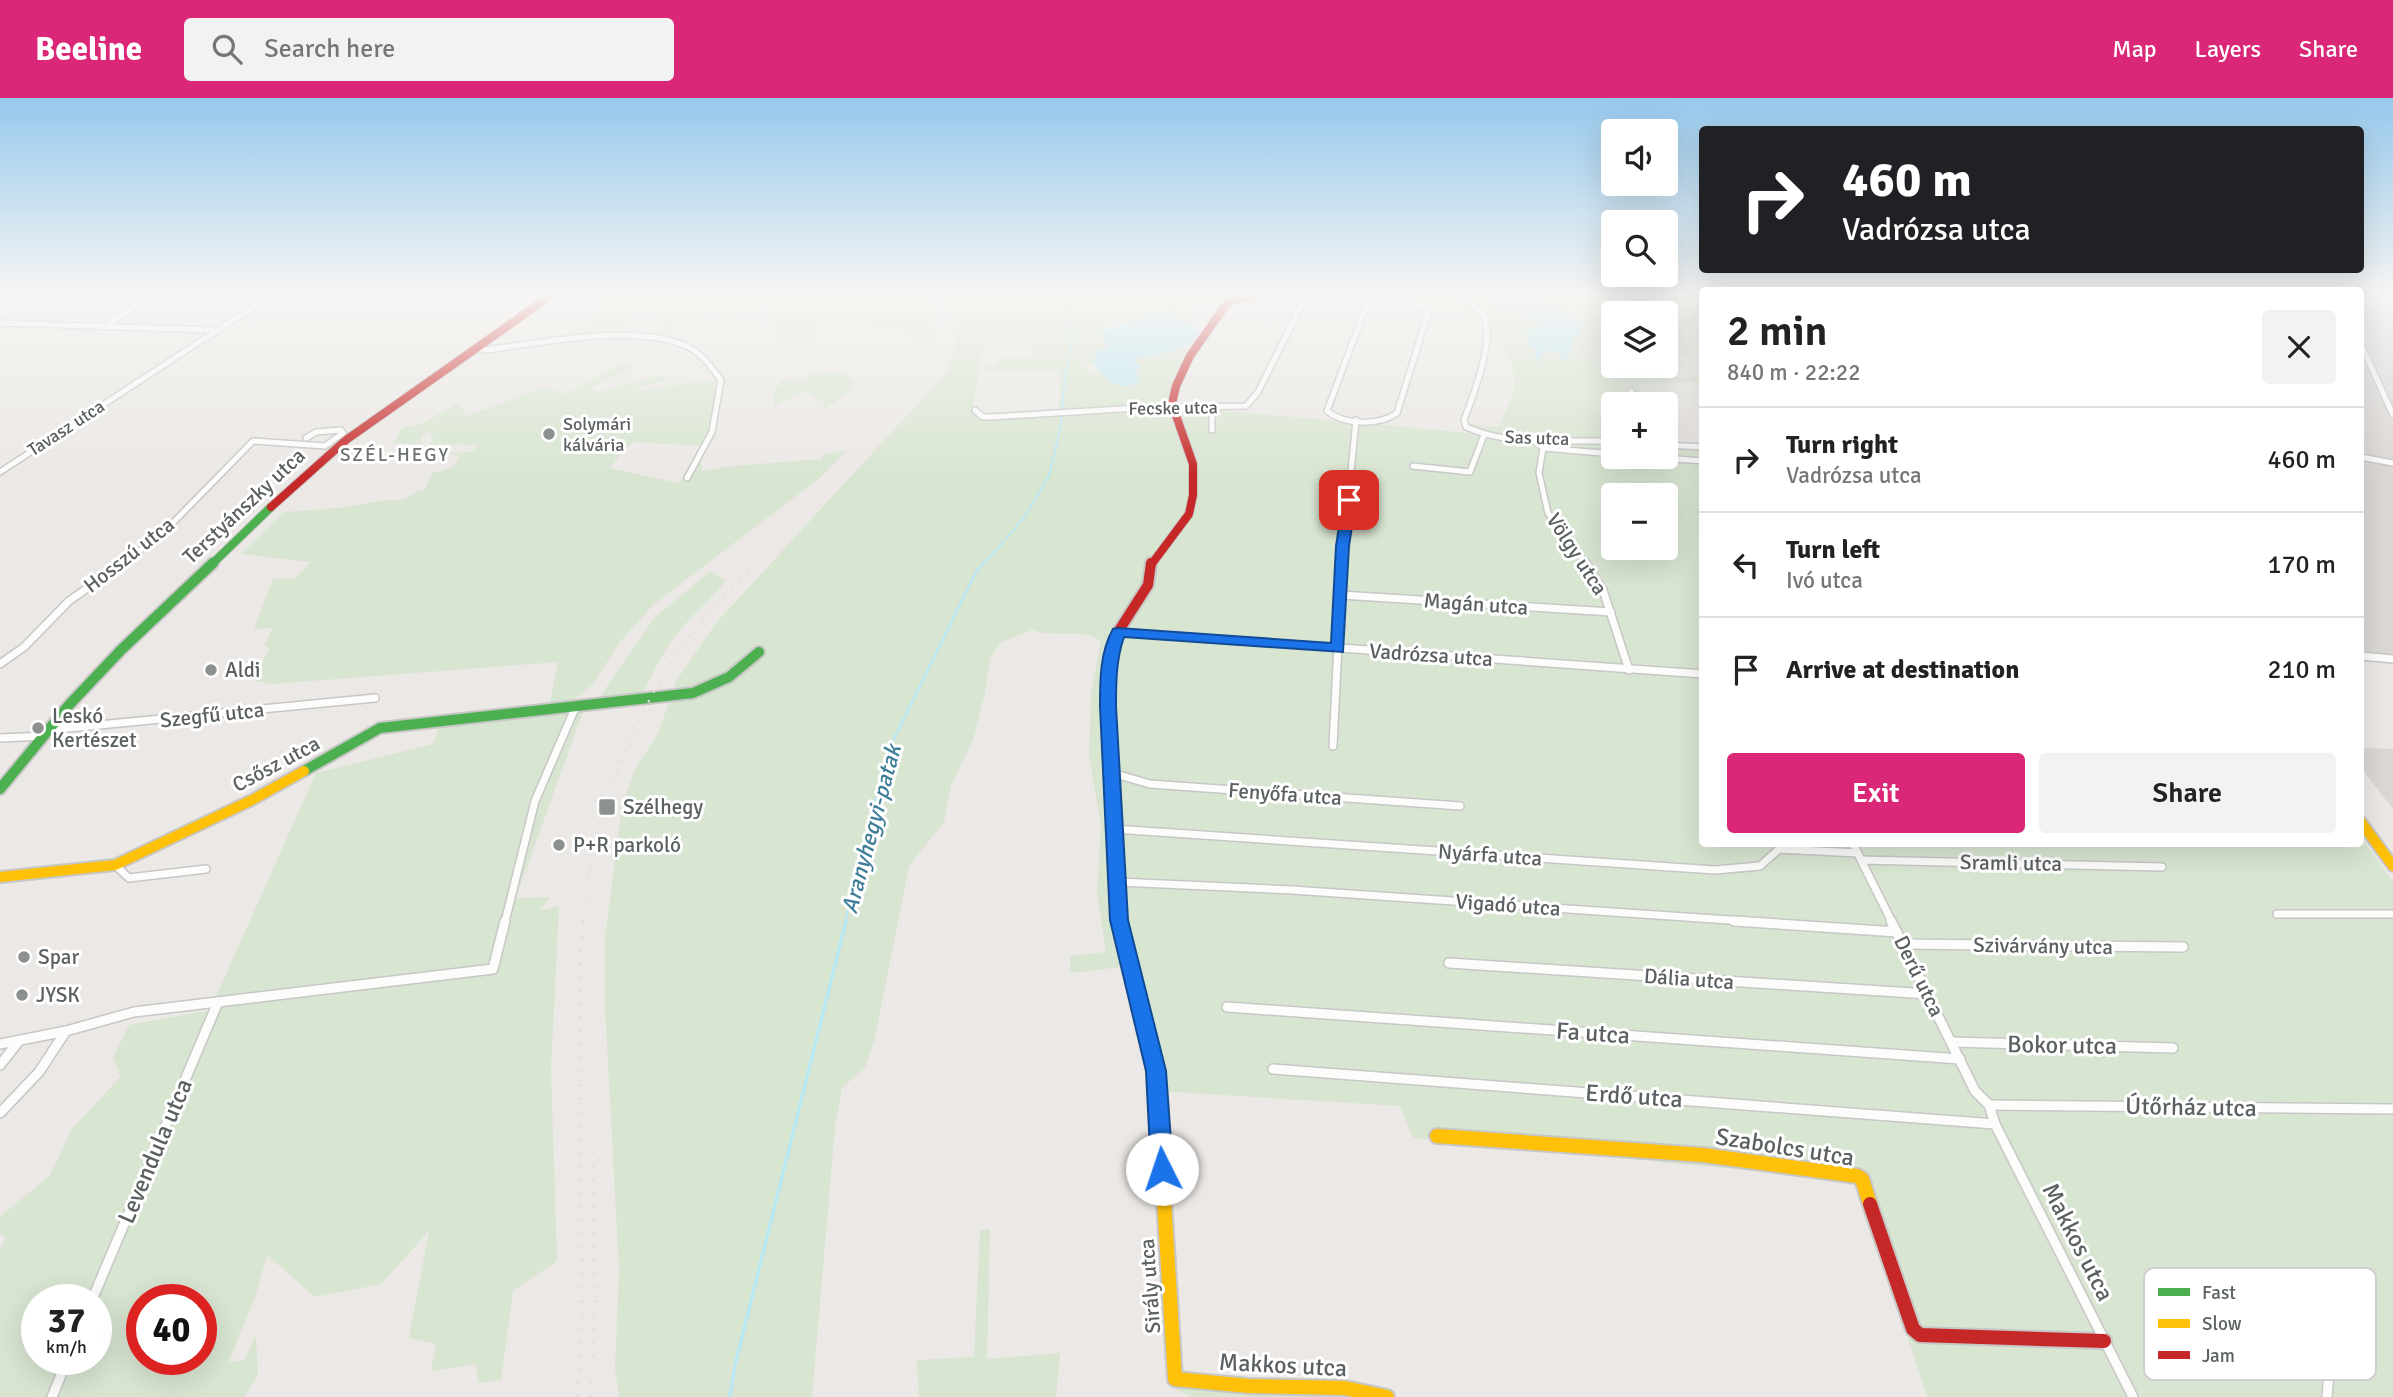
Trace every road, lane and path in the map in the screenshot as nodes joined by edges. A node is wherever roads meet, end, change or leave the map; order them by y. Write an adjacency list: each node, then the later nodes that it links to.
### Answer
1 (177, 355): 30 (street, Tavasz utca)
2 (467, 355): 17 (street, Terstyánszky utca)
3 (700, 355): 31 (street)
4 (1194, 355): 10 (street)
5 (1276, 355): 11 (street, Fecske utca)
6 (1348, 355): 14 (street)
7 (1416, 355): 14 (street)
8 (1483, 355): 16 (street, Sas utca)
9 (2366, 355): 13 (street)
10 (1173, 408): 11 (street, Fecske utca); 12 (street, Fecske utca); 34 (street, Sirály utca)
11 (1212, 408): 15 (street)
12 (975, 410)
13 (2393, 415)
14 (1356, 420): 32 (street)
15 (1212, 430)
16 (1484, 435): 19 (street, Sas utca); 29 (street)
17 (345, 437): 18 (street); 39 (street, Hosszú utca); 44 (street, Terstyánszky utca)
18 (306, 438)
19 (1535, 441): 20 (street, Sas utca); 23 (street)
20 (1601, 441)
21 (1678, 446): 22 (street)
22 (1699, 447)
23 (1543, 448): 24 (street); 33 (street, Völgy utca)
24 (1601, 453)
25 (2364, 458): 28 (street)
26 (1678, 459): 27 (street)
27 (1699, 461)
28 (2393, 463)
29 (1413, 466)
30 (0, 472)
31 (687, 478)
32 (1341, 596): 33 (street, Magán utca); 35 (street)
33 (1611, 612): 40 (street, Völgy utca)
34 (1118, 632): 35 (street, Vadrózsa utca); 47 (street, Sirály utca)
35 (1338, 648): 40 (street, Vadrózsa utca); 46 (street)
36 (759, 652): 43 (street, Csősz utca)
37 (2364, 656): 38 (street)
38 (2393, 659)
39 (0, 664)
40 (1629, 670): 41 (street, Vadrózsa utca)
41 (1699, 674)
42 (375, 698): 44 (street, Szegfű utca)
43 (576, 706): 54 (street, Csősz utca); 67 (street)
44 (46, 733): 45 (street, Szegfű utca); 48 (street, Terstyánszky utca)
45 (0, 738)
46 (1333, 746)
47 (1111, 773): 49 (street, Fenyőfa utca); 51 (street, Sirály utca)
48 (0, 789)
49 (1460, 806)
50 (2364, 826): 55 (street)
51 (1114, 829): 53 (street, Nyárfa utca); 59 (street, Sirály utca)
52 (1854, 847): 53 (street, Derű utca)
53 (1859, 857): 56 (street, Sramli utca); 62 (street, Derű utca)
54 (116, 864): 57 (street); 58 (street, Csősz utca)
55 (2393, 866)
56 (2162, 867)
57 (206, 869)
58 (0, 877)
59 (1119, 882): 62 (street, Vigadó utca); 85 (street, Sirály utca)
60 (2277, 914): 61 (street)
61 (2393, 914)
62 (1897, 932): 63 (street, Derű utca)
63 (1903, 944): 64 (street, Szivárvány utca); 66 (street, Derű utca)
64 (2183, 947)
65 (1449, 963): 66 (street, Dália utca)
66 (1928, 994): 71 (street, Derű utca)
67 (218, 1002): 69 (street); 82 (street, Levendula utca)
68 (1227, 1007): 74 (street, Fa utca)
69 (66, 1031): 70 (street); 79 (street)
70 (20, 1041): 72 (street); 75 (street)
71 (1952, 1042): 73 (street, Bokor utca); 74 (street, Derű utca)
72 (0, 1044)
73 (2173, 1048)
74 (1960, 1059): 77 (street, Derű utca)
75 (0, 1065)
76 (1273, 1069): 80 (street, Erdő utca)
77 (1989, 1105): 78 (street, Útőrház utca); 80 (street, Makkos utca)
78 (2393, 1109)
79 (0, 1113)
80 (1995, 1124): 83 (street, Makkos utca)
81 (1437, 1136): 83 (street, Szabolcs utca)
82 (99, 1284)
83 (2104, 1341): 88 (street, Makkos utca)
84 (61, 1375): 86 (street)
85 (1175, 1379): 87 (street, Makkos utca)
86 (52, 1397)
87 (1387, 1397)
88 (2133, 1397)

